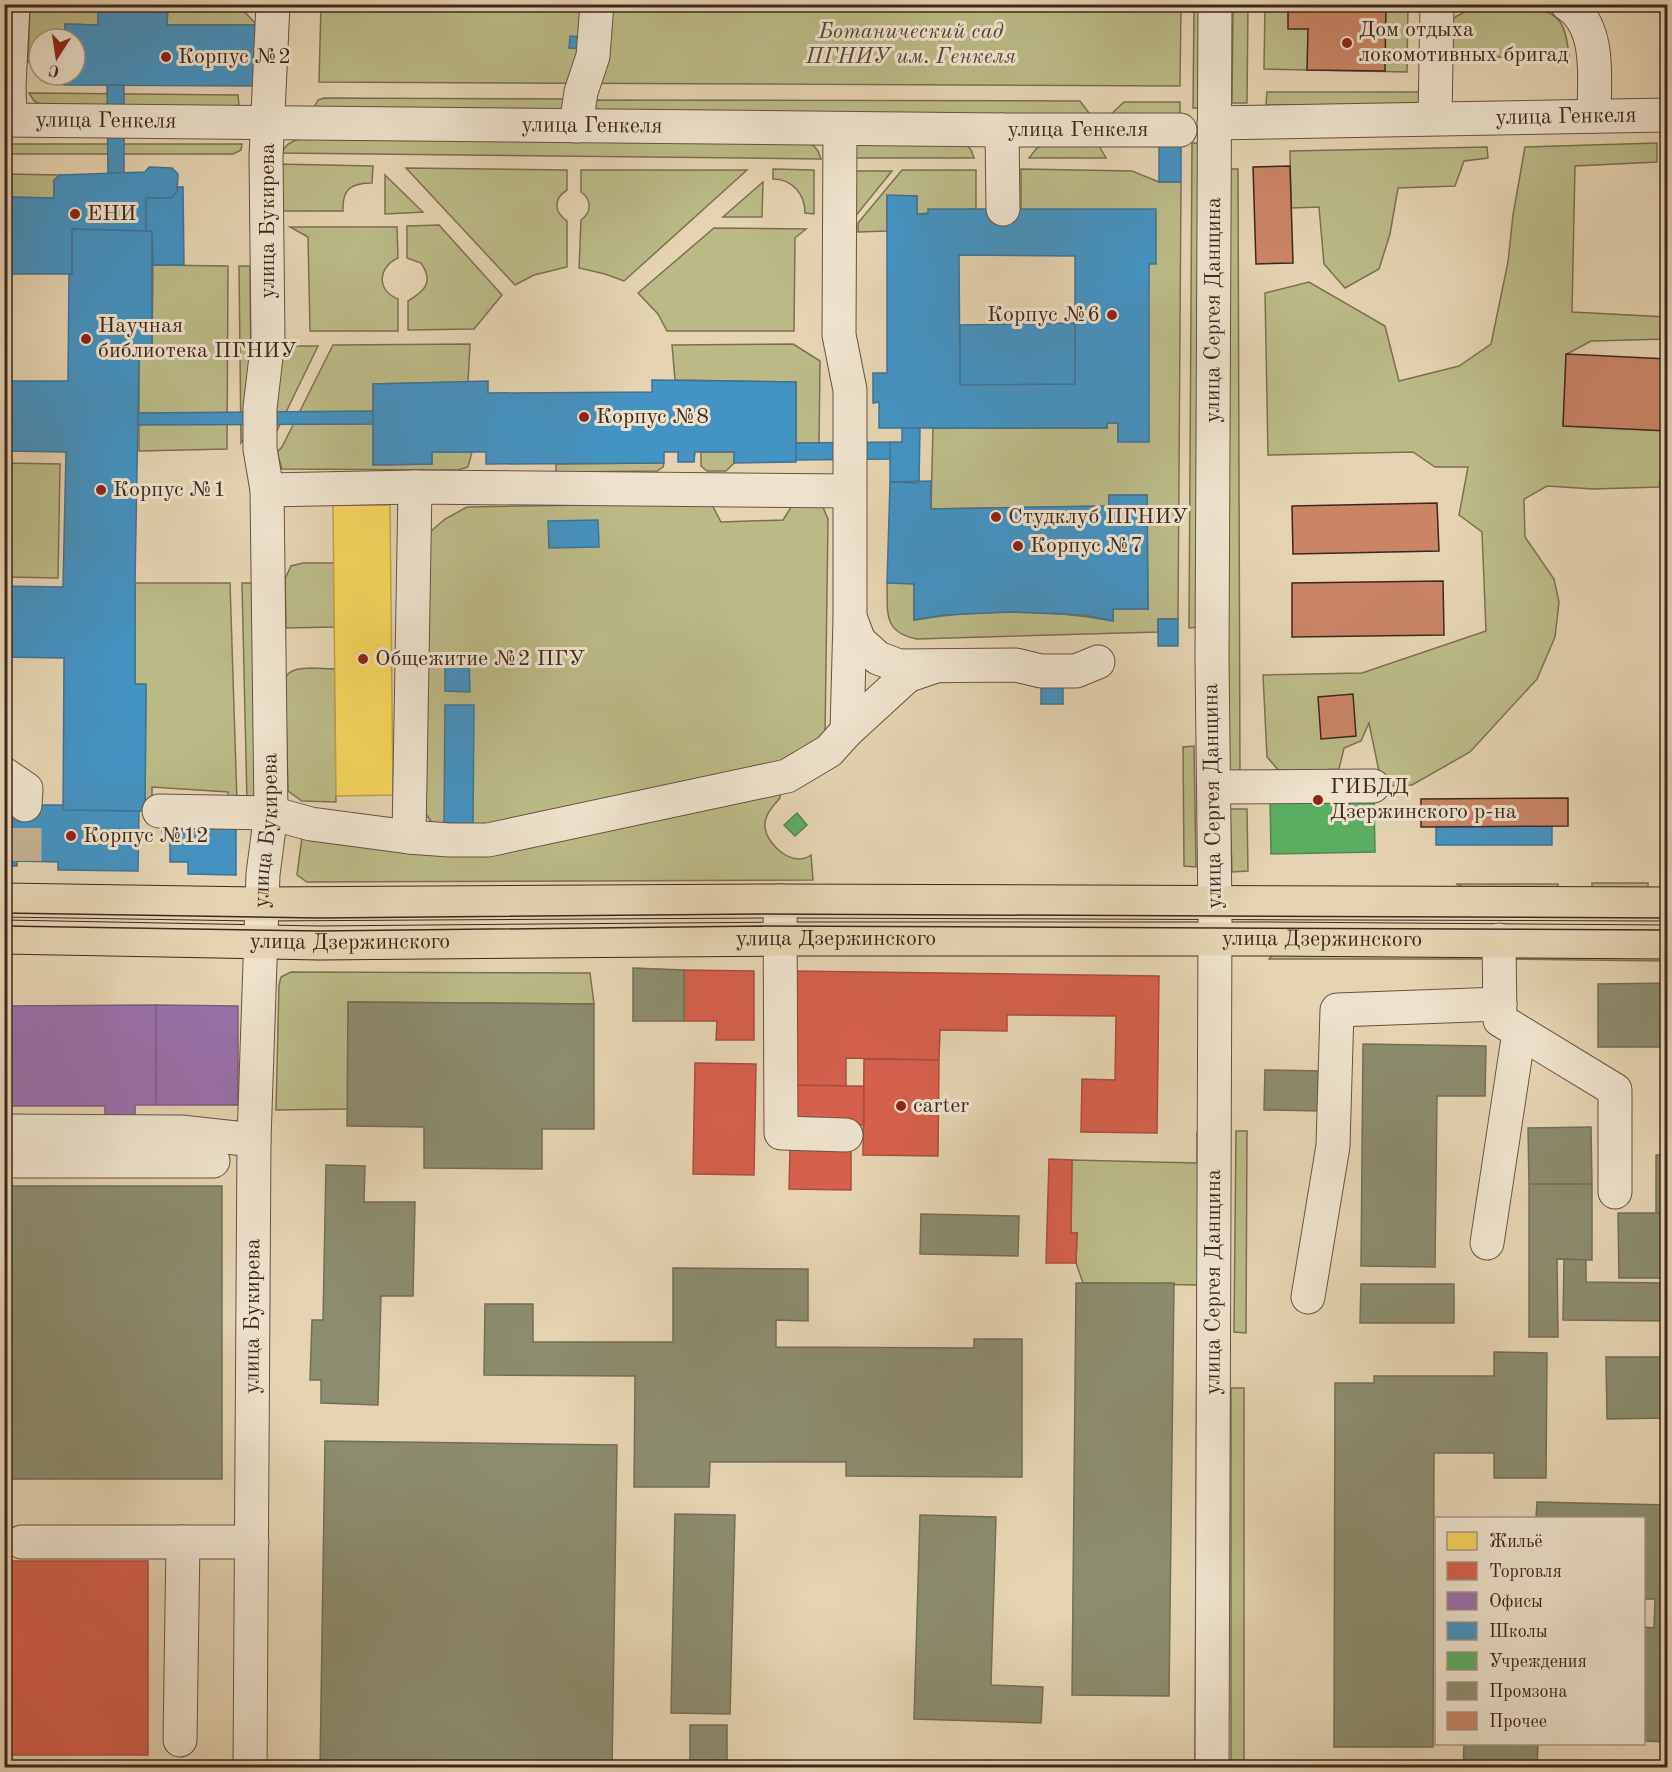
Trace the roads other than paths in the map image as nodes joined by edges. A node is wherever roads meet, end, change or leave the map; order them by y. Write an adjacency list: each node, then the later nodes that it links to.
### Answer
1 (13, 4): 10 (street)
2 (273, 4): 11 (street, улица Букирева)
3 (597, 4): 13 (street)
4 (1215, 4): 12 (street, улица Сергея Данщина)
5 (1437, 4): 9 (street)
6 (1567, 4): 8 (street)
7 (1668, 115): 8 (street, улица Генкеля)
8 (1594, 116): 9 (street, улица Генкеля)
9 (1435, 118): 12 (street, улица Генкеля)
10 (7, 120): 11 (street, улица Генкеля)
11 (268, 122): 13 (street, улица Генкеля); 19 (street, улица Букирева)
12 (1214, 123): 27 (street, улица Сергея Данщина)
13 (576, 126): 14 (street, улица Генкеля)
14 (840, 129): 15 (street, улица Генкеля); 20 (street)
15 (1002, 130): 16 (street, улица Генкеля); 17 (street)
16 (1180, 130)
17 (1003, 209)
18 (415, 487): 19 (street); 20 (street); 31 (street)
19 (267, 490): 30 (street, улица Букирева)
20 (849, 491): 21 (street)
21 (850, 617): 22 (street); 24 (street)
22 (936, 666): 23 (street); 24 (street)
23 (1098, 671)
24 (847, 731): 31 (street)
25 (4, 774): 28 (street)
26 (1373, 786): 27 (street)
27 (1214, 787): 35 (street, улица Сергея Данщина)
28 (25, 805)
29 (159, 811): 30 (street)
30 (271, 813): 31 (street); 32 (street, улица Букирева)
31 (409, 837)
32 (262, 889): 33 (main road, улица Дзержинского); 34 (main road, улица Дзержинского); 41 (street, улица Букирева)
33 (4, 900)
34 (780, 902): 35 (main road, улица Дзержинского); 38 (street)
35 (1215, 902): 36 (main road, улица Дзержинского); 39 (street, улица Сергея Данщина)
36 (1668, 904)
37 (4, 937): 41 (main road, улица Дзержинского)
38 (780, 939): 39 (main road, улица Дзержинского); 41 (main road, улица Дзержинского); 46 (street)
39 (1214, 939): 40 (main road, улица Дзержинского); 58 (street, улица Сергея Данщина)
40 (1499, 940): 42 (main road, улица Дзержинского); 43 (street)
41 (260, 942): 47 (street, улица Букирева)
42 (1668, 942)
43 (1500, 1004): 44 (street); 52 (street)
44 (1519, 1032): 50 (street); 51 (street)
45 (4, 1131): 47 (street)
46 (846, 1135)
47 (254, 1140): 55 (street, улица Букирева)
48 (4, 1161): 49 (street)
49 (213, 1161)
50 (1615, 1192)
51 (1487, 1243)
52 (1308, 1297)
53 (22, 1542): 54 (street)
54 (183, 1542): 55 (street); 56 (street)
55 (252, 1542): 57 (street, улица Букирева)
56 (180, 1740)
57 (250, 1767)
58 (1212, 1767)

